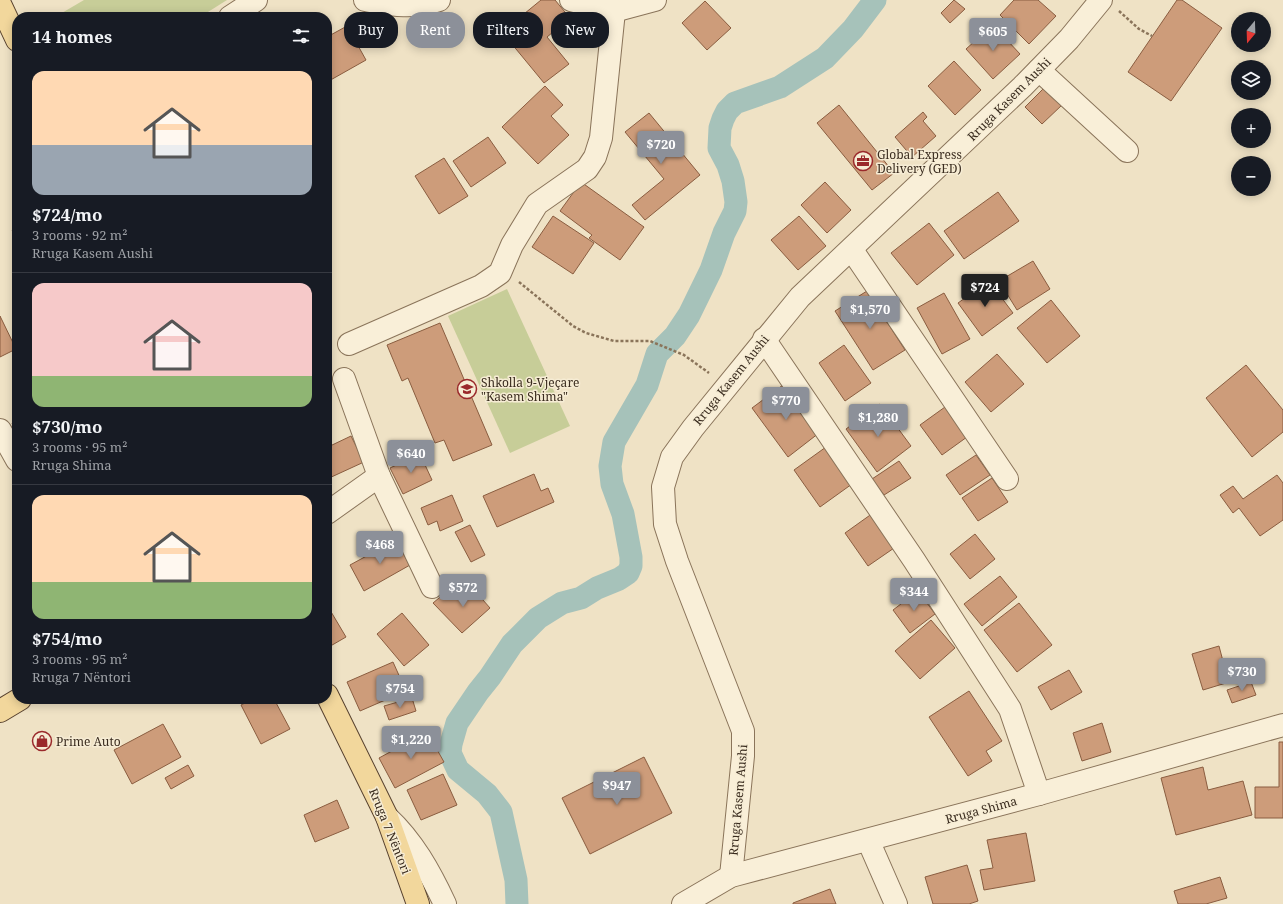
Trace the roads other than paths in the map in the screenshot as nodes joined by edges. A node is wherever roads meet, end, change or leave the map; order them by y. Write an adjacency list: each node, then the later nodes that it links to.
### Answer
1 (256, 0): 9 (street)
2 (365, 0): 3 (street)
3 (439, 0)
4 (571, 0): 8 (street)
5 (655, 0): 8 (street)
6 (1101, 0): 11 (street, Rruga Kasem Aushi)
7 (0, 4): 10 (main road)
8 (614, 11): 15 (street)
9 (238, 12)
10 (12, 29)
11 (1039, 70): 12 (street); 13 (street, Rruga Kasem Aushi)
12 (1126, 151)
13 (852, 250): 14 (street, Rruga Kasem Aushi); 20 (street)
14 (764, 339): 27 (street); 30 (street, Rruga Kasem Aushi)
15 (349, 344)
16 (344, 379): 19 (street)
17 (0, 430): 18 (street)
18 (12, 451)
19 (379, 476): 21 (street); 22 (street)
20 (1007, 479)
21 (332, 509)
22 (432, 587)
23 (12, 704): 25 (main road)
24 (331, 704): 28 (main road, Rruga 7 Nëntori)
25 (0, 711)
26 (1283, 725): 27 (street, Rruga Shima)
27 (1039, 794): 29 (street, Rruga Shima)
28 (386, 817): 31 (main road, Rruga 7 Nëntori); 32 (street)
29 (868, 840): 30 (street, Rruga Shima); 34 (street)
30 (731, 876): 33 (street, Rruga Shima)
31 (418, 904)
32 (445, 904)
33 (683, 904)
34 (896, 904)

